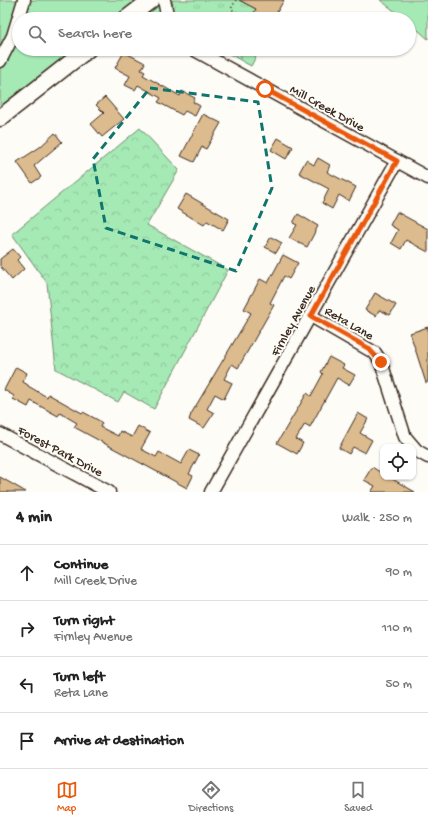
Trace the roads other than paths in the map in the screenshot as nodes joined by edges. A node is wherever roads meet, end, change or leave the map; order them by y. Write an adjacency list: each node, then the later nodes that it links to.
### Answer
1 (24, 0): 4 (street)
2 (149, 0): 5 (street)
3 (164, 0): 6 (street)
4 (20, 12)
5 (138, 12)
6 (167, 12)
7 (12, 36): 10 (street)
8 (79, 56): 11 (street)
9 (206, 56): 12 (street, Mill Creek Drive)
10 (0, 61)
11 (0, 118)
12 (397, 161): 13 (street, Mill Creek Drive); 14 (street, Firnley Avenue)
13 (428, 178)
14 (311, 316): 16 (street, Reta Lane); 18 (street, Firnley Avenue)
15 (0, 434): 17 (street, Forest Park Drive)
16 (428, 457)
17 (109, 492)
18 (211, 492)

